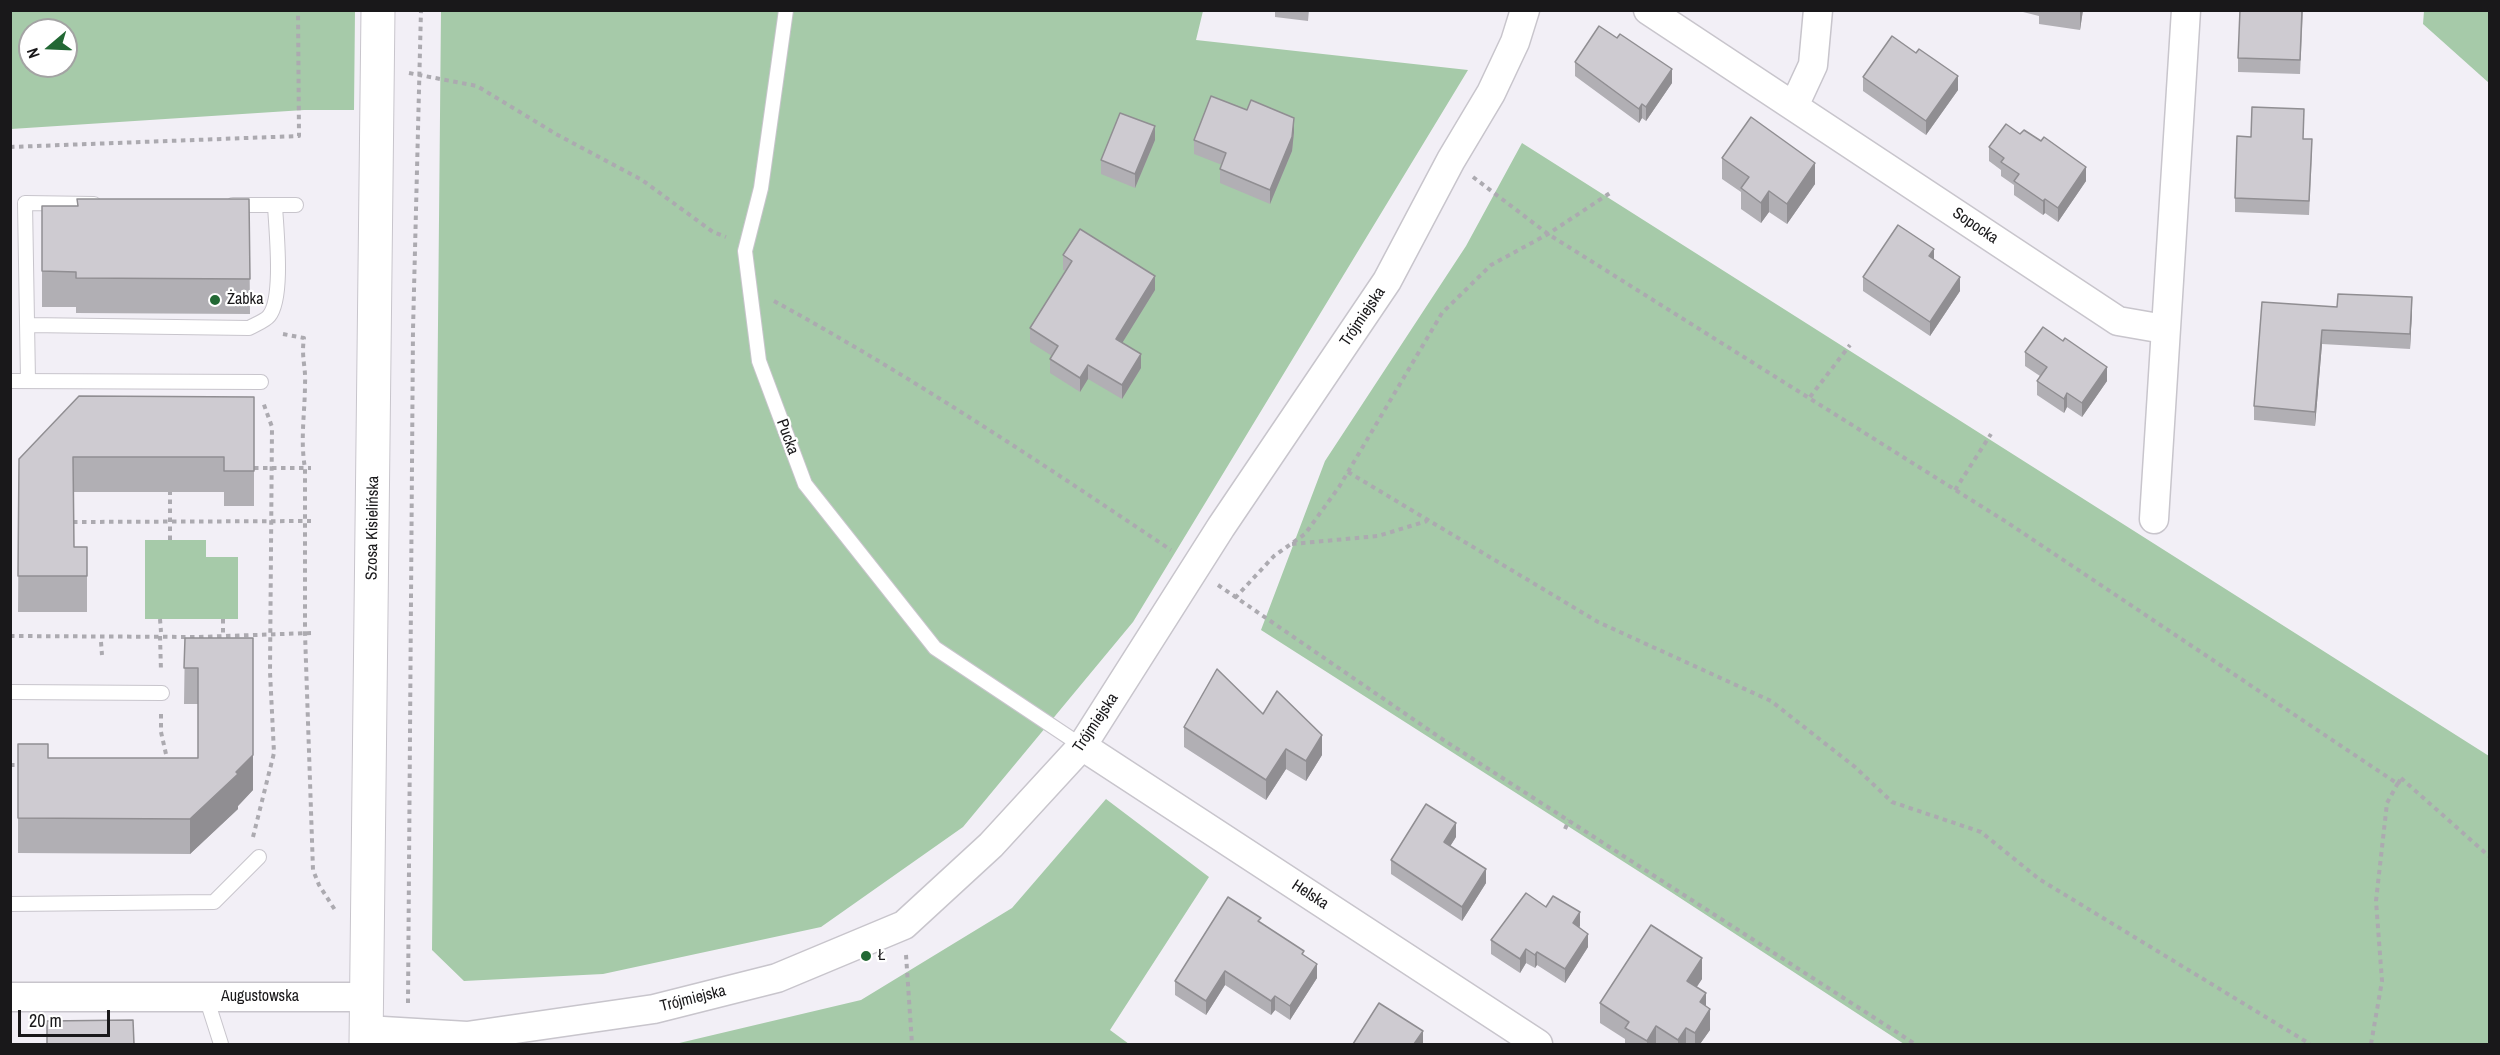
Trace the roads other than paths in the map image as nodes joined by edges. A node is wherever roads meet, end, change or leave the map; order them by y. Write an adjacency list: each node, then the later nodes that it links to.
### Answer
1 (378, 10): 26 (street, Szosa Kisielińska)
2 (786, 10): 21 (lane, Pucka)
3 (1525, 10): 21 (street, Trójmiejska)
4 (1648, 10): 7 (street, Sopocka)
5 (1818, 10): 7 (street)
6 (2186, 10): 14 (street)
7 (1794, 106): 14 (street, Sopocka)
8 (18, 203): 9 (lane); 13 (lane)
9 (108, 204)
10 (216, 205): 11 (lane)
11 (275, 205): 12 (lane); 13 (lane)
12 (296, 205)
13 (28, 326): 16 (lane)
14 (2164, 329): 18 (street)
15 (10, 381): 16 (lane)
16 (28, 381): 17 (lane)
17 (259, 382)
18 (2154, 519)
19 (10, 692): 20 (lane)
20 (162, 693)
21 (1083, 746): 28 (street, Trójmiejska); 30 (street, Helska)
22 (256, 861): 23 (lane)
23 (10, 904)
24 (10, 997): 25 (street, Augustowska)
25 (206, 997): 26 (street, Augustowska); 29 (lane)
26 (366, 997): 27 (street, Szosa Kisielińska)
27 (366, 1037): 28 (street, Trójmiejska)
28 (469, 1040)
29 (221, 1044)
30 (1538, 1044)

